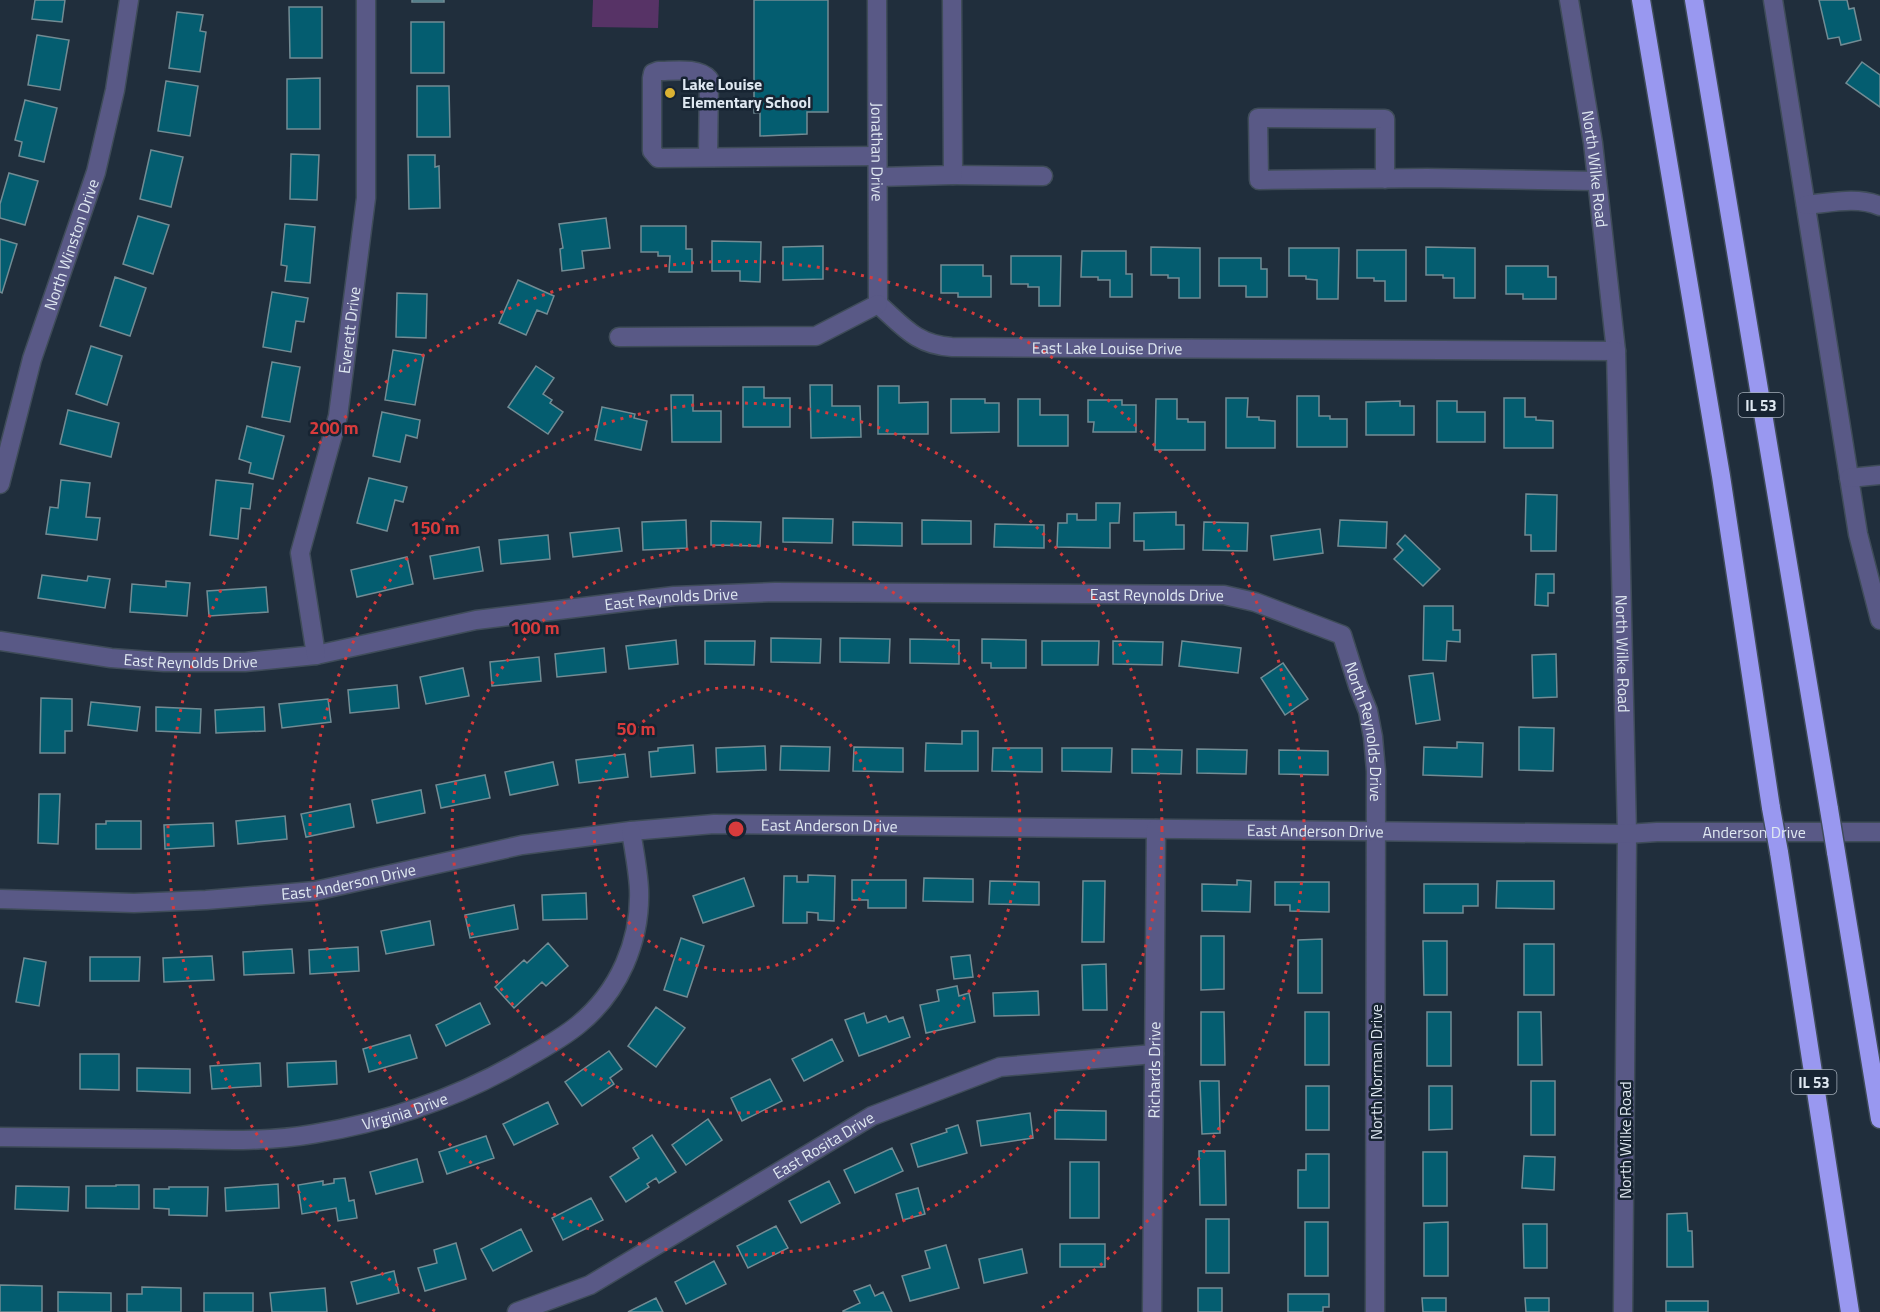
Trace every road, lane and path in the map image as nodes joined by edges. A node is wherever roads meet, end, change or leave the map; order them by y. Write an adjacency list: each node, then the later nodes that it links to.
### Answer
1 (129, 0): 23 (street, North Winston Drive)
2 (366, 0): 27 (street, Everett Drive)
3 (877, 0): 9 (street, Jonathan Drive)
4 (952, 0): 11 (street)
5 (1569, 0): 15 (street, North Wilke Road)
6 (1641, 0): 41 (highway, IL 53, bridge)
7 (1694, 0): 35 (highway, IL 53, bridge)
8 (1773, 0): 16 (street)
9 (877, 156): 10 (street); 13 (street, Jonathan Drive)
10 (708, 157): 10 (street)
11 (953, 175): 12 (street); 13 (street)
12 (1043, 176)
13 (878, 177): 18 (street, Jonathan Drive)
14 (1385, 179): 14 (street); 15 (street)
15 (1597, 181): 20 (street, North Wilke Road)
16 (1806, 205): 17 (street); 22 (street)
17 (1880, 206)
18 (878, 304): 19 (street); 20 (street, East Lake Louise Drive)
19 (619, 337)
20 (1616, 351): 32 (street, North Wilke Road)
21 (1880, 475): 22 (street)
22 (1849, 478): 24 (street)
23 (0, 483)
24 (1880, 620)
25 (1342, 635): 27 (street, East Reynolds Drive); 30 (street, North Reynolds Drive)
26 (0, 641): 27 (street, East Reynolds Drive)
27 (316, 655)
28 (1156, 829): 29 (street, East Anderson Drive); 30 (street, East Anderson Drive); 34 (street, Richards Drive)
29 (631, 831): 33 (street, East Anderson Drive); 36 (street, Virginia Drive)
30 (1376, 832): 32 (street, East Anderson Drive); 39 (street, North Norman Drive)
31 (1880, 832): 32 (street, Anderson Drive)
32 (1627, 834): 40 (street, North Wilke Road)
33 (0, 899)
34 (1154, 1054): 37 (street, East Rosita Drive); 38 (street, Richards Drive)
35 (1880, 1119)
36 (0, 1137)
37 (517, 1312)
38 (1152, 1312)
39 (1375, 1312)
40 (1623, 1312)
41 (1850, 1312)

